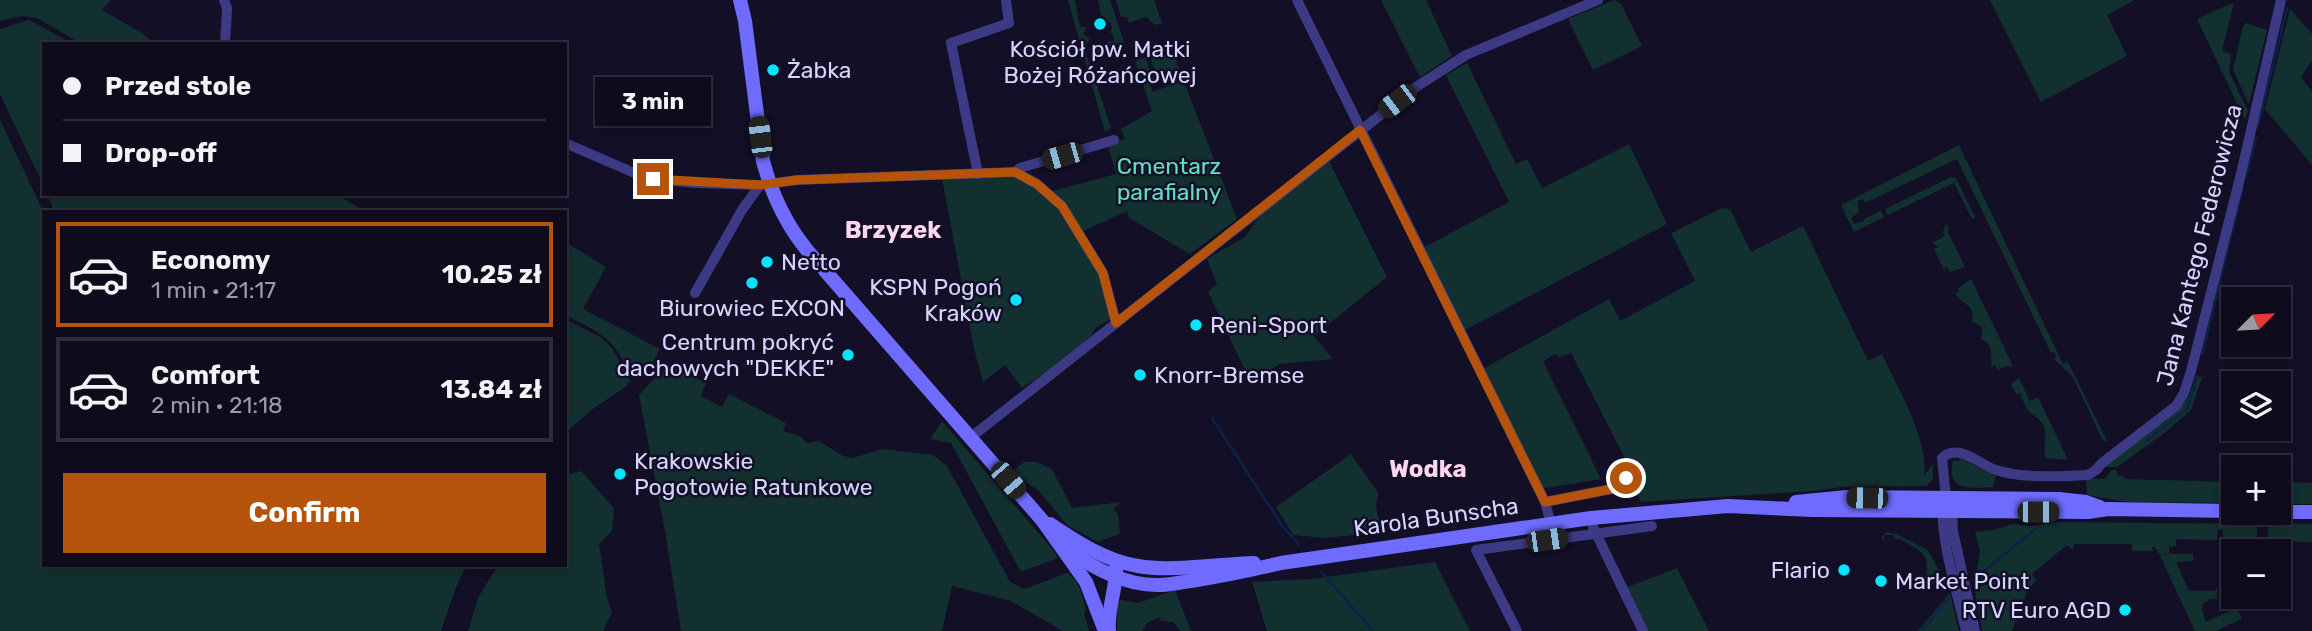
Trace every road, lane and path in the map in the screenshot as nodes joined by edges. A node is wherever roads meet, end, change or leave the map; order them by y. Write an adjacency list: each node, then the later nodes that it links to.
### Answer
1 (224, 0): 7 (street)
2 (740, 0): 13 (main road)
3 (1006, 0): 12 (street)
4 (1297, 0): 8 (street)
5 (1598, 0): 8 (street)
6 (2281, 0): 19 (street, Jana Kantego Federowicza)
7 (225, 42)
8 (1360, 130): 15 (street); 18 (street)
9 (1114, 140): 11 (street)
10 (567, 144): 13 (street)
11 (1015, 172): 12 (street); 15 (street)
12 (978, 174): 13 (street)
13 (764, 184): 14 (street); 16 (main road)
14 (695, 293)
15 (1116, 323): 16 (street)
16 (970, 438): 24 (main road)
17 (1626, 478): 18 (street)
18 (1545, 502): 25 (street)
19 (1946, 507): 20 (main road, Karola Bunscha); 23 (main road, Karola Bunscha); 34 (street); 35 (street)
20 (2221, 511)
21 (2291, 512): 22 (main road)
22 (2312, 512)
23 (1591, 517): 25 (main road, Karola Bunscha); 27 (street)
24 (1042, 520): 28 (main road); 29 (main road)
25 (1551, 524): 29 (main road, Karola Bunscha)
26 (1652, 526): 27 (street)
27 (1595, 533): 32 (street); 33 (street)
28 (1061, 545): 29 (main road, Karola Bunscha); 30 (main road)
29 (1114, 570): 30 (main road); 31 (main road)
30 (1097, 606): 31 (main road)
31 (1107, 631)
32 (1517, 631)
33 (1643, 631)
34 (1966, 631)
35 (1975, 631)

